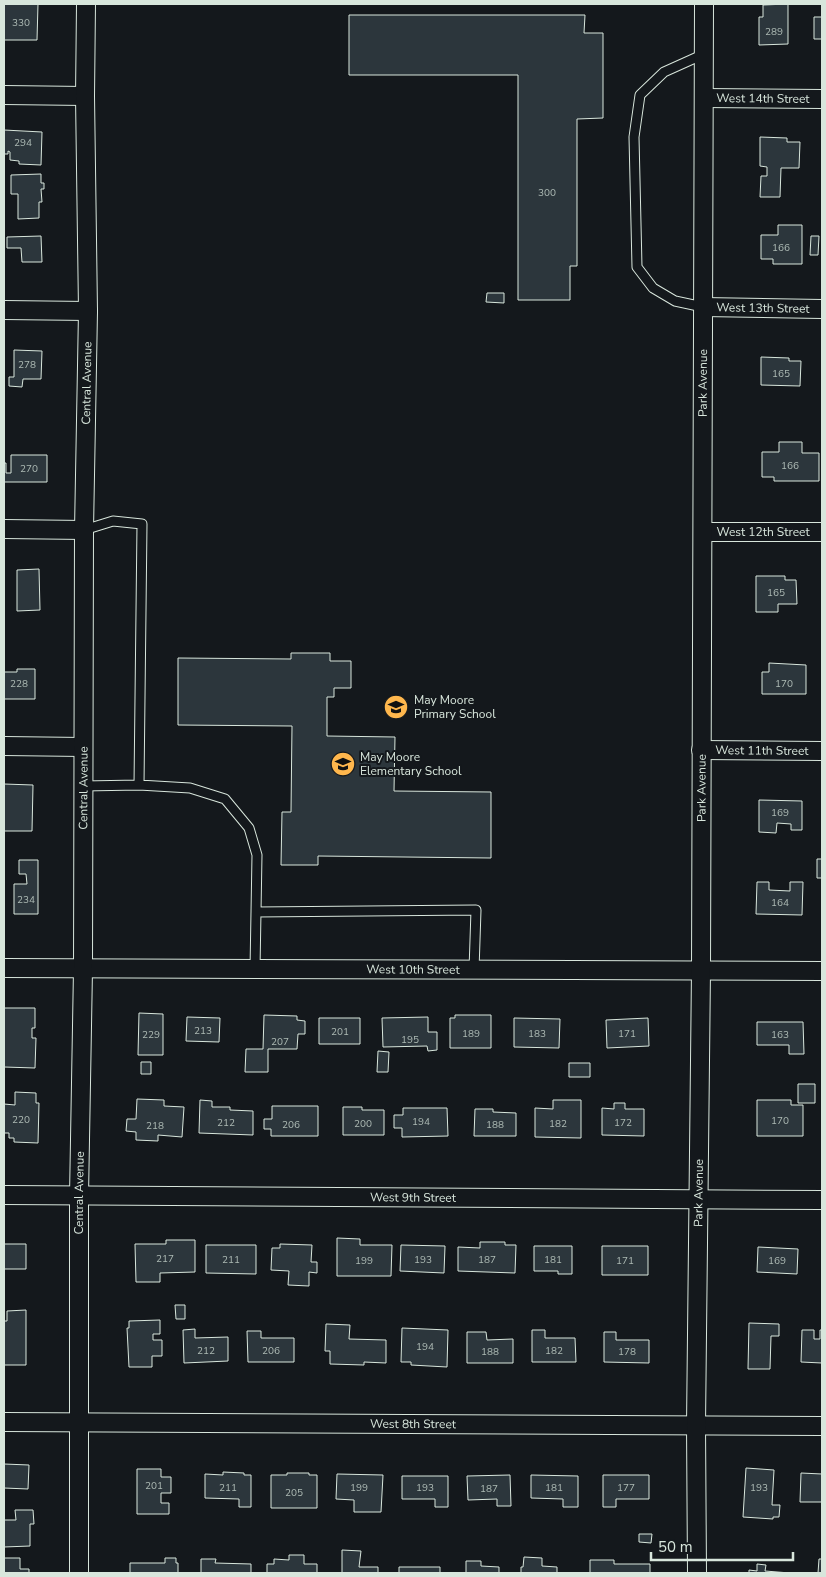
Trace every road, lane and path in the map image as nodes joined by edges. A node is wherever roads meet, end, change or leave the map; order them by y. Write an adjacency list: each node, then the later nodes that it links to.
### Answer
1 (86, 4): 5 (street, Central Avenue)
2 (704, 4): 3 (street, Park Avenue)
3 (704, 54): 6 (street, Park Avenue); 8 (lane)
4 (4, 95): 5 (street)
5 (85, 96): 11 (street, Central Avenue)
6 (704, 98): 7 (street, West 14th Street); 8 (street, Park Avenue)
7 (822, 99)
8 (703, 307): 9 (street, West 13th Street); 14 (street, Park Avenue)
9 (822, 309)
10 (4, 310): 11 (street)
11 (88, 311): 13 (street, Central Avenue)
12 (4, 529): 13 (street)
13 (84, 530): 17 (street, Central Avenue); 20 (lane)
14 (703, 532): 15 (street, West 12th Street); 18 (street, Park Avenue)
15 (822, 532)
16 (4, 746): 17 (street)
17 (83, 747): 21 (street, Central Avenue)
18 (702, 750): 19 (street, West 11th Street); 27 (street, Park Avenue)
19 (822, 751)
20 (139, 785): 21 (lane); 22 (lane)
21 (83, 786): 24 (street, Central Avenue)
22 (256, 912): 25 (lane); 26 (lane)
23 (4, 968): 24 (street, West 10th Street)
24 (83, 969): 25 (street, West 10th Street); 30 (street, Central Avenue)
25 (255, 969): 26 (street, West 10th Street)
26 (474, 970): 27 (street, West 10th Street)
27 (701, 970): 28 (street, West 10th Street); 31 (street, Park Avenue)
28 (822, 971)
29 (4, 1195): 30 (street, West 9th Street)
30 (79, 1196): 31 (street, West 9th Street); 34 (street, Central Avenue)
31 (700, 1200): 32 (street, West 9th Street); 35 (street, Park Avenue)
32 (822, 1200)
33 (4, 1422): 34 (street, West 8th Street)
34 (80, 1423): 35 (street, West 8th Street); 37 (street, Central Avenue)
35 (696, 1425): 36 (street, West 8th Street); 38 (street, Park Avenue)
36 (822, 1426)
37 (79, 1573)
38 (697, 1573)

